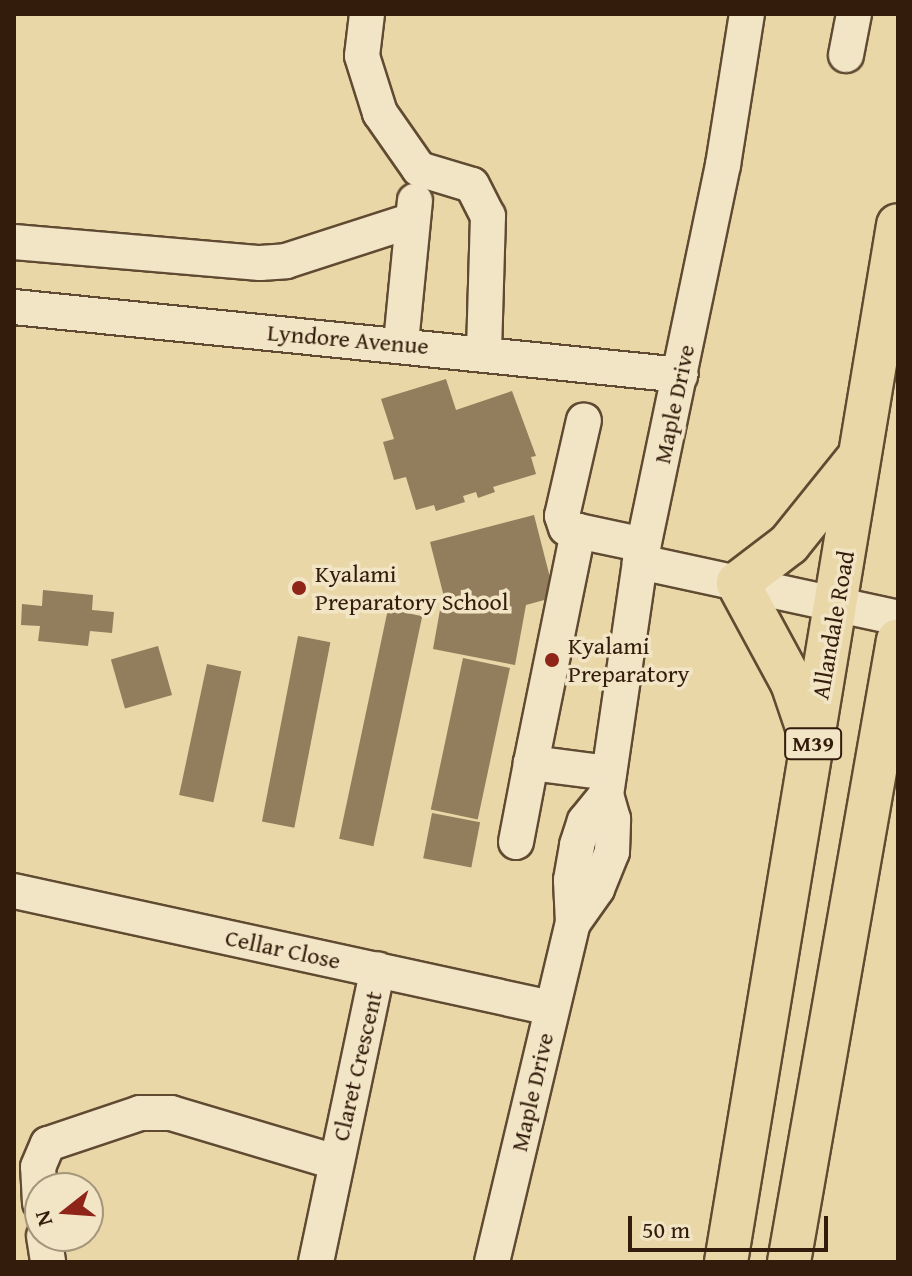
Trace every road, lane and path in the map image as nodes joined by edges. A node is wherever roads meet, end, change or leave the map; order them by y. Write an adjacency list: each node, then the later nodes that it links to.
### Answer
1 (367, 14): 5 (street)
2 (747, 14): 12 (street, Maple Drive)
3 (854, 14): 4 (street)
4 (846, 55)
5 (419, 169): 6 (street); 11 (street)
6 (413, 220): 8 (street); 10 (street)
7 (898, 225): 14 (main road, Allandale Road / M39)
8 (14, 242)
9 (14, 307): 10 (street, Lyndore Avenue)
10 (401, 343): 11 (street, Lyndore Avenue)
11 (484, 352): 12 (street, Lyndore Avenue)
12 (681, 375): 16 (street, Maple Drive)
13 (584, 420): 15 (street)
14 (862, 453): 17 (main road); 18 (main road, Allandale Road / M39)
15 (578, 531): 16 (street); 22 (street)
16 (642, 554): 17 (street); 23 (street, Maple Drive)
17 (738, 583): 18 (street); 21 (main road)
18 (837, 605): 19 (street); 21 (main road, Allandale Road / M39)
19 (898, 618)
20 (898, 640): 33 (main road, M39)
21 (813, 745): 32 (main road, Allandale Road / M39)
22 (531, 763): 23 (street); 24 (street)
23 (608, 784): 27 (street, Maple Drive)
24 (516, 842)
25 (14, 891): 26 (street, Cellar Close)
26 (378, 969): 27 (street, Cellar Close); 28 (street, Claret Crescent)
27 (551, 1008): 31 (street, Maple Drive)
28 (335, 1162): 29 (street, Claret Crescent); 30 (street, Claret Crescent)
29 (38, 1172)
30 (316, 1262)
31 (492, 1262)
32 (726, 1262)
33 (789, 1262)

